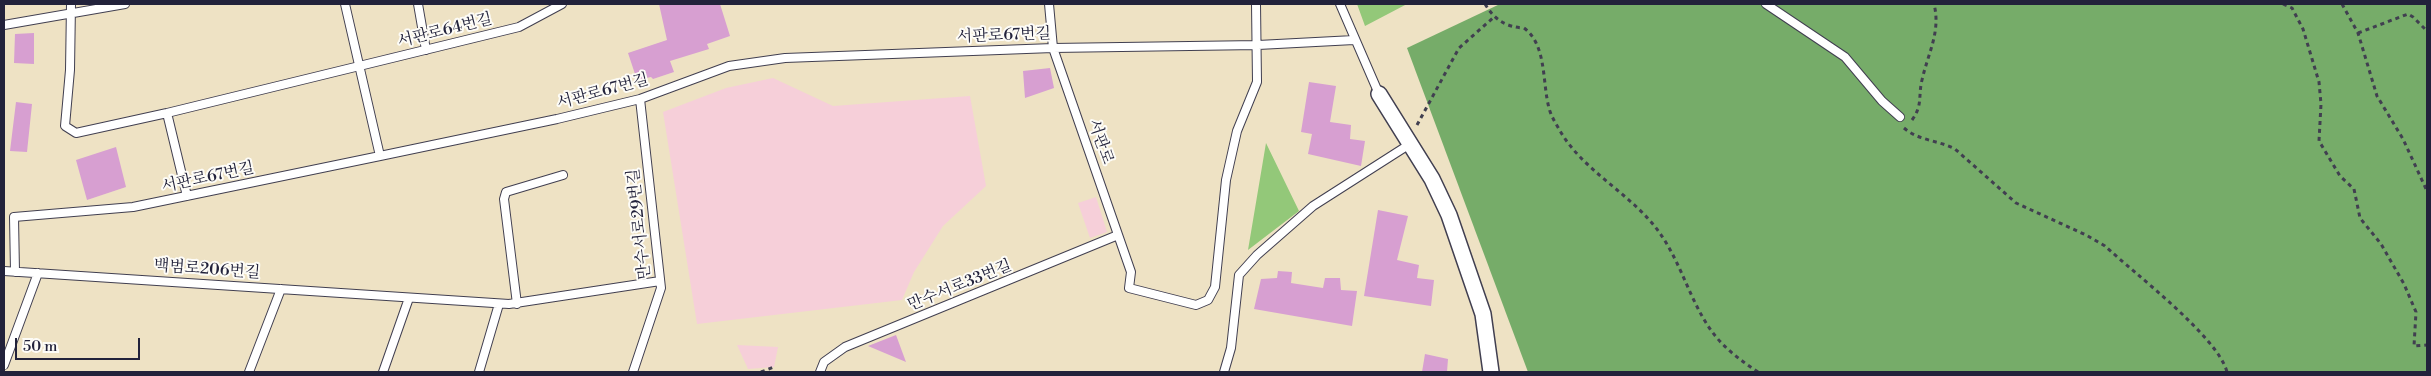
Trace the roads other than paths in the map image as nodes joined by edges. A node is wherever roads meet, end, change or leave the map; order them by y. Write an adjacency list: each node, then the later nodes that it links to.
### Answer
1 (71, 4): 10 (lane)
2 (125, 4): 10 (lane)
3 (345, 4): 16 (lane)
4 (418, 4): 15 (lane)
5 (562, 4): 15 (lane, 서판로64번길)
6 (1049, 4): 14 (lane, 서판로)
7 (1256, 4): 13 (lane)
8 (1340, 4): 12 (lane)
9 (1766, 4): 20 (lane)
10 (72, 14): 11 (lane); 19 (lane, 서판로64번길)
11 (4, 25)
12 (1354, 40): 13 (lane, 서판로67번길); 17 (lane)
13 (1258, 45): 14 (lane, 서판로67번길); 25 (lane, 서판로)
14 (1053, 48): 18 (lane, 서판로67번길); 25 (lane, 서판로)
15 (426, 50): 16 (lane, 서판로64번길)
16 (358, 66): 19 (lane, 서판로64번길); 22 (lane)
17 (1379, 94): 21 (street)
18 (640, 99): 22 (lane, 서판로67번길); 29 (lane, 만수서로29번길)
19 (167, 113): 24 (lane)
20 (1900, 117)
21 (1410, 144): 40 (lane); 41 (street)
22 (380, 156): 24 (lane, 서판로67번길)
23 (563, 175): 33 (lane)
24 (187, 196): 27 (lane, 서판로67번길)
25 (1118, 236): 39 (lane, 만수서로33번길)
26 (4, 271): 27 (lane, 백범로206번길)
27 (15, 272): 28 (lane, 백범로206번길)
28 (38, 273): 30 (lane, 백범로206번길); 34 (lane)
29 (660, 281): 33 (lane, 백범로206번길); 38 (lane, 만수서로29번길)
30 (281, 289): 31 (lane, 백범로206번길); 35 (lane)
31 (409, 298): 32 (lane, 백범로206번길); 36 (lane)
32 (499, 304): 33 (lane, 백범로206번길); 37 (lane)
33 (517, 304)
34 (4, 365)
35 (249, 372)
36 (383, 372)
37 (479, 372)
38 (632, 372)
39 (820, 372)
40 (1224, 372)
41 (1492, 372)

